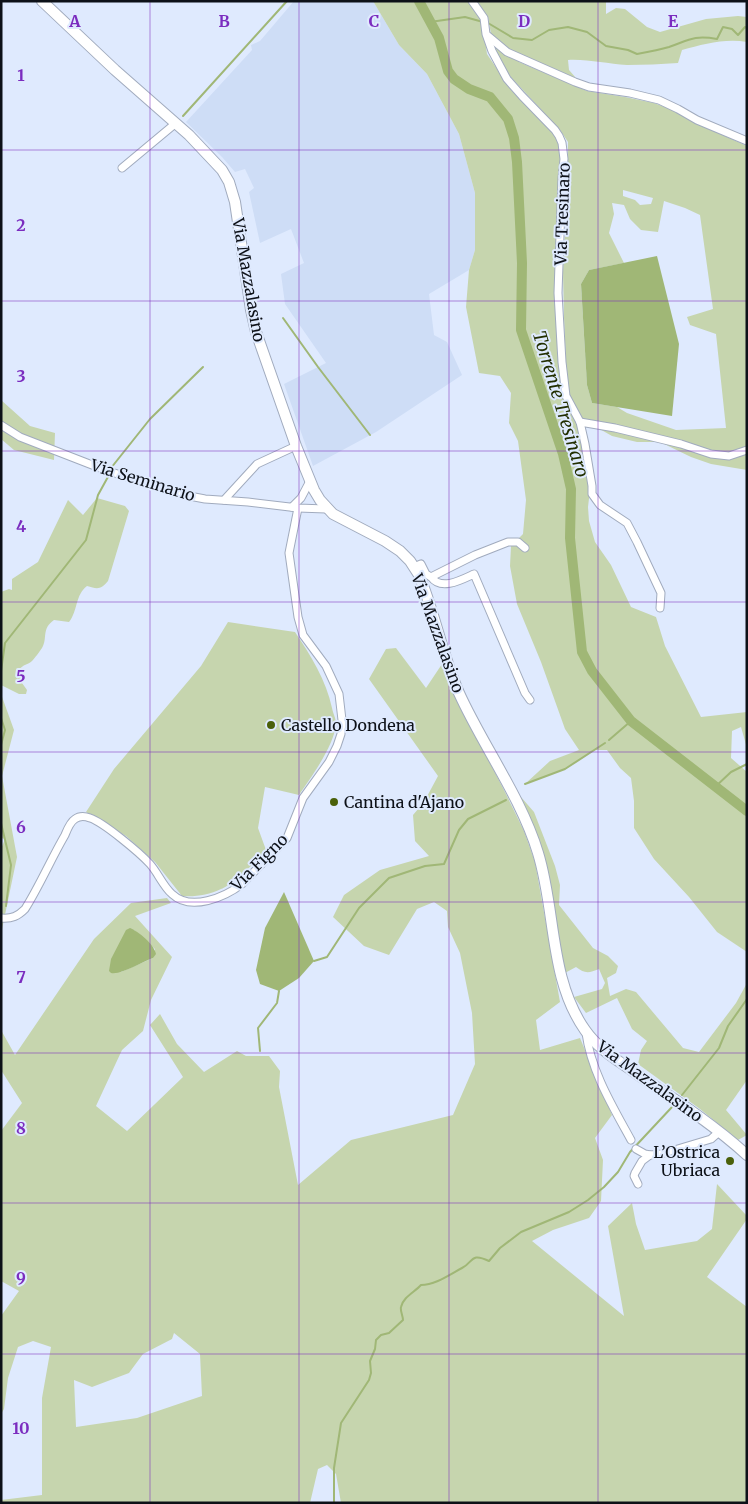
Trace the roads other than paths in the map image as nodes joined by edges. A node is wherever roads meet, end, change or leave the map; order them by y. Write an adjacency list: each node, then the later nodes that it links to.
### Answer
1 (42, 1): 4 (main road, Via Mazzalasino)
2 (472, 1): 3 (street, Via Tresinaro)
3 (486, 34): 5 (street); 7 (street, Via Tresinaro)
4 (176, 123): 6 (street); 9 (main road, Via Mazzalasino)
5 (747, 141)
6 (122, 168)
7 (580, 422): 10 (street); 18 (street, Via Tresinaro)
8 (1, 425): 12 (street, Via Seminario)
9 (296, 446): 11 (main road, Via Mazzalasino); 12 (street)
10 (747, 450)
11 (310, 481): 13 (street); 14 (main road, Via Mazzalasino)
12 (224, 500): 13 (street, Via Seminario)
13 (295, 507): 14 (street, Via Seminario); 20 (street, Via Figno)
14 (326, 508): 16 (main road, Via Mazzalasino)
15 (525, 548): 17 (street)
16 (414, 567): 17 (street); 21 (main road, Via Mazzalasino)
17 (431, 577): 19 (street)
18 (660, 608)
19 (530, 700)
20 (1, 918)
21 (586, 1032): 22 (main road, Via Mazzalasino); 23 (street)
22 (719, 1132): 25 (main road, Via Mazzalasino); 26 (street)
23 (631, 1140)
24 (636, 1149): 26 (street)
25 (747, 1154)
26 (650, 1155): 27 (street)
27 (638, 1184)

